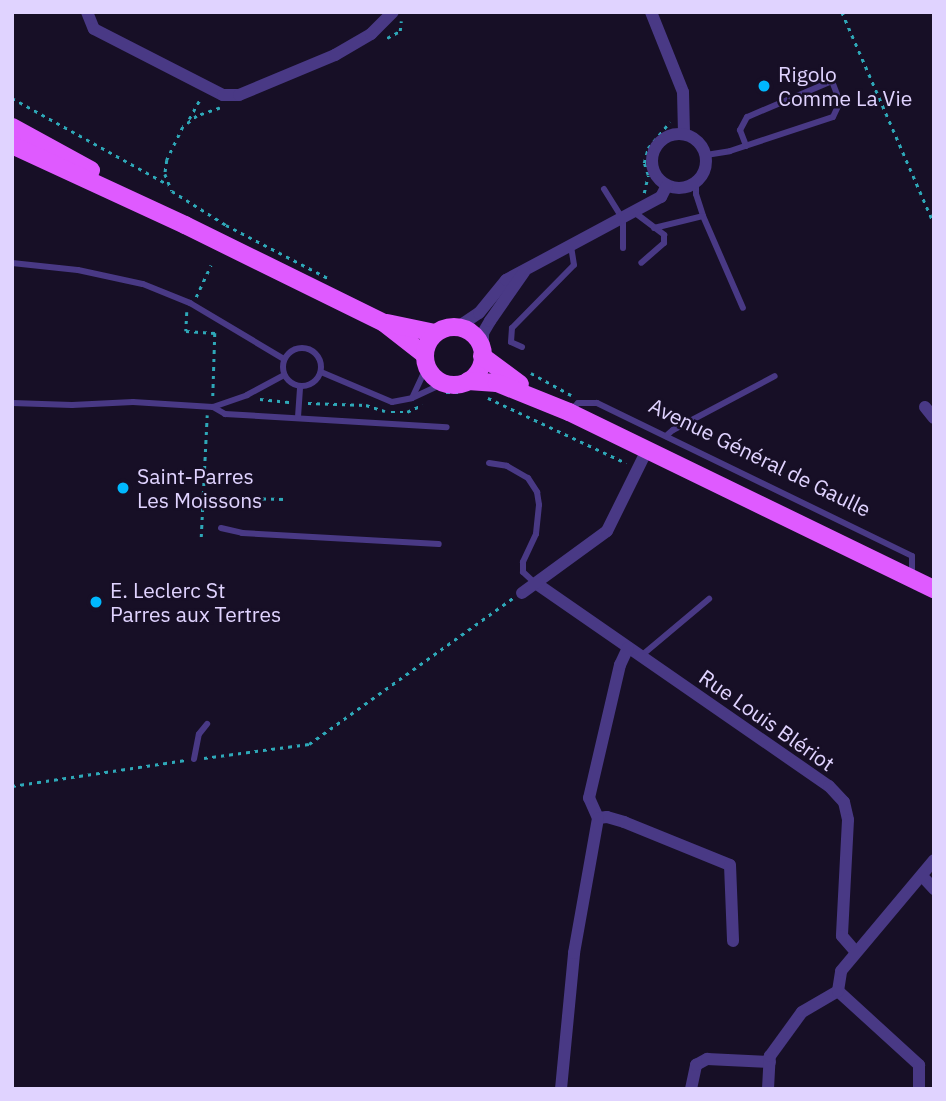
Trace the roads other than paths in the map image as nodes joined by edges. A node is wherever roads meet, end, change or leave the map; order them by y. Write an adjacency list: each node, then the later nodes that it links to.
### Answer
1 (87, 12): 2 (street)
2 (393, 12)
3 (650, 12): 5 (street)
4 (12, 127): 14 (main road)
5 (684, 134): 8 (street); 10 (street)
6 (12, 145): 14 (main road)
7 (746, 146): 7 (lane); 8 (lane)
8 (706, 155): 9 (street)
9 (696, 183): 10 (street); 13 (lane)
10 (667, 185): 12 (street)
11 (604, 189): 12 (lane)
12 (625, 214): 15 (lane); 16 (street); 17 (lane)
13 (704, 216): 15 (lane); 21 (lane)
14 (185, 225): 22 (main road)
15 (654, 228): 19 (lane)
16 (571, 245): 20 (street); 25 (lane)
17 (623, 248)
18 (12, 263): 27 (lane)
19 (641, 263)
20 (529, 266): 23 (street); 26 (street)
21 (743, 308)
22 (384, 323): 24 (main road); 28 (main road)
23 (458, 327): 24 (main road); 26 (main road)
24 (435, 333): 28 (main road)
25 (522, 347)
26 (483, 353): 33 (main road); 38 (main road, Avenue Général de Gaulle)
27 (285, 359): 29 (lane); 30 (lane)
28 (426, 360): 34 (main road); 35 (lane)
29 (321, 372): 32 (lane); 35 (lane)
30 (284, 375): 32 (lane); 37 (lane)
31 (775, 376): 41 (lane)
32 (300, 387): 39 (lane)
33 (466, 387): 34 (main road); 38 (main road, Avenue Général de Gaulle)
34 (441, 388): 35 (lane)
35 (412, 398)
36 (12, 403): 37 (lane)
37 (214, 408): 39 (lane)
38 (569, 412): 41 (lane, Avenue Général de Gaulle); 42 (main road, Avenue Général de Gaulle)
39 (298, 417): 40 (lane)
40 (447, 427)
41 (666, 436): 46 (lane, Avenue Général de Gaulle)
42 (648, 450): 46 (main road, Avenue Général de Gaulle); 47 (street)
43 (489, 463): 47 (lane)
44 (221, 528): 45 (lane)
45 (439, 544)
46 (912, 579): 48 (main road, Avenue Général de Gaulle)
47 (537, 584): 49 (street); 51 (street, Rue Louis Blériot)
48 (934, 589)
49 (522, 593)
50 (709, 599): 52 (lane)
51 (628, 648): 52 (street, Rue Louis Blériot); 55 (street)
52 (640, 656): 60 (street, Rue Louis Blériot)
53 (207, 724): 54 (lane)
54 (194, 759)
55 (598, 818): 59 (street); 65 (street)
56 (934, 860): 57 (street)
57 (922, 876): 58 (street); 60 (street)
58 (934, 889)
59 (733, 941)
60 (856, 952): 61 (street)
61 (838, 991): 62 (street); 64 (street)
62 (769, 1062): 66 (street); 67 (street)
63 (934, 1080): 64 (street)
64 (919, 1084)
65 (561, 1089)
66 (691, 1089)
67 (768, 1089)

